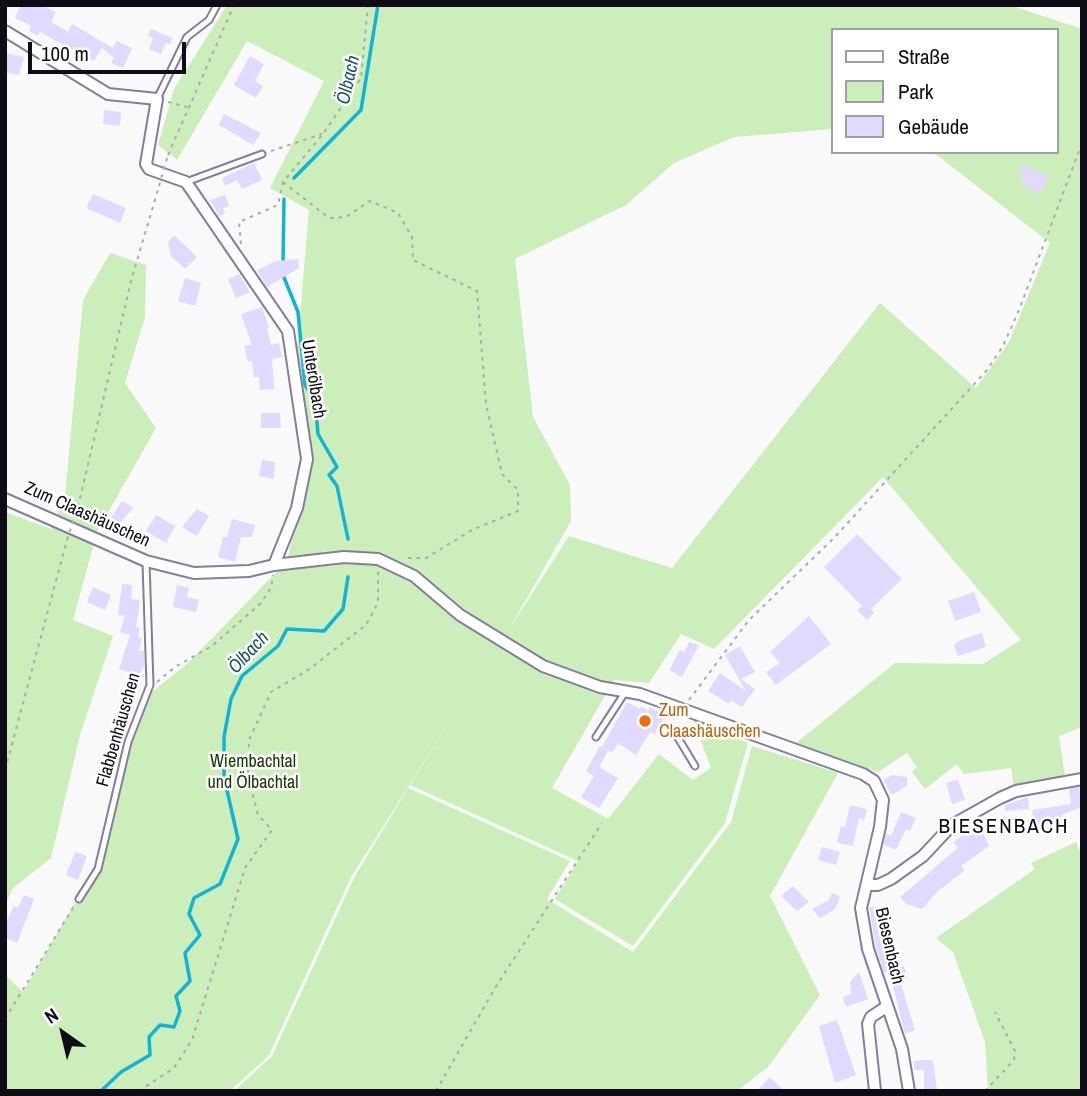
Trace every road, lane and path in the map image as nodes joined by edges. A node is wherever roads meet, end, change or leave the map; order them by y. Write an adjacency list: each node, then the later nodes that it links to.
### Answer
1 (217, 5): 5 (lane)
2 (234, 5): 6 (path)
3 (368, 5): 7 (path)
4 (5, 31): 5 (street)
5 (157, 99): 6 (path); 10 (street)
6 (188, 108): 24 (path, bridge)
7 (323, 134): 9 (path); 11 (path)
8 (1082, 143): 20 (path)
9 (262, 154): 10 (lane)
10 (186, 182): 17 (street, Unterölbach)
11 (283, 182): 12 (path); 14 (path)
12 (241, 244)
13 (5, 499): 16 (street, Zum Claashäuschen)
14 (402, 558)
15 (378, 559): 17 (street, Zum Claashäuschen); 19 (street, Zum Claashäuschen); 32 (path)
16 (146, 561): 17 (street, Zum Claashäuschen); 18 (lane, Flabbenhäuschen)
17 (274, 565): 18 (path)
18 (150, 685): 28 (lane, Flabbenhäuschen)
19 (626, 691): 20 (street, Zum Claashäuschen); 22 (lane)
20 (682, 710): 27 (street, Zum Claashäuschen)
21 (672, 728): 23 (lane)
22 (596, 737)
23 (695, 766)
24 (5, 770)
25 (1082, 779): 27 (street, Biesenbach)
26 (602, 823): 33 (path)
27 (868, 885): 29 (street, Biesenbach)
28 (79, 899): 31 (path)
29 (886, 1007): 34 (street); 35 (street, Biesenbach)
30 (995, 1012): 36 (path)
31 (5, 1018)
32 (139, 1091)
33 (436, 1091)
34 (875, 1091)
35 (909, 1091)
36 (985, 1091)

